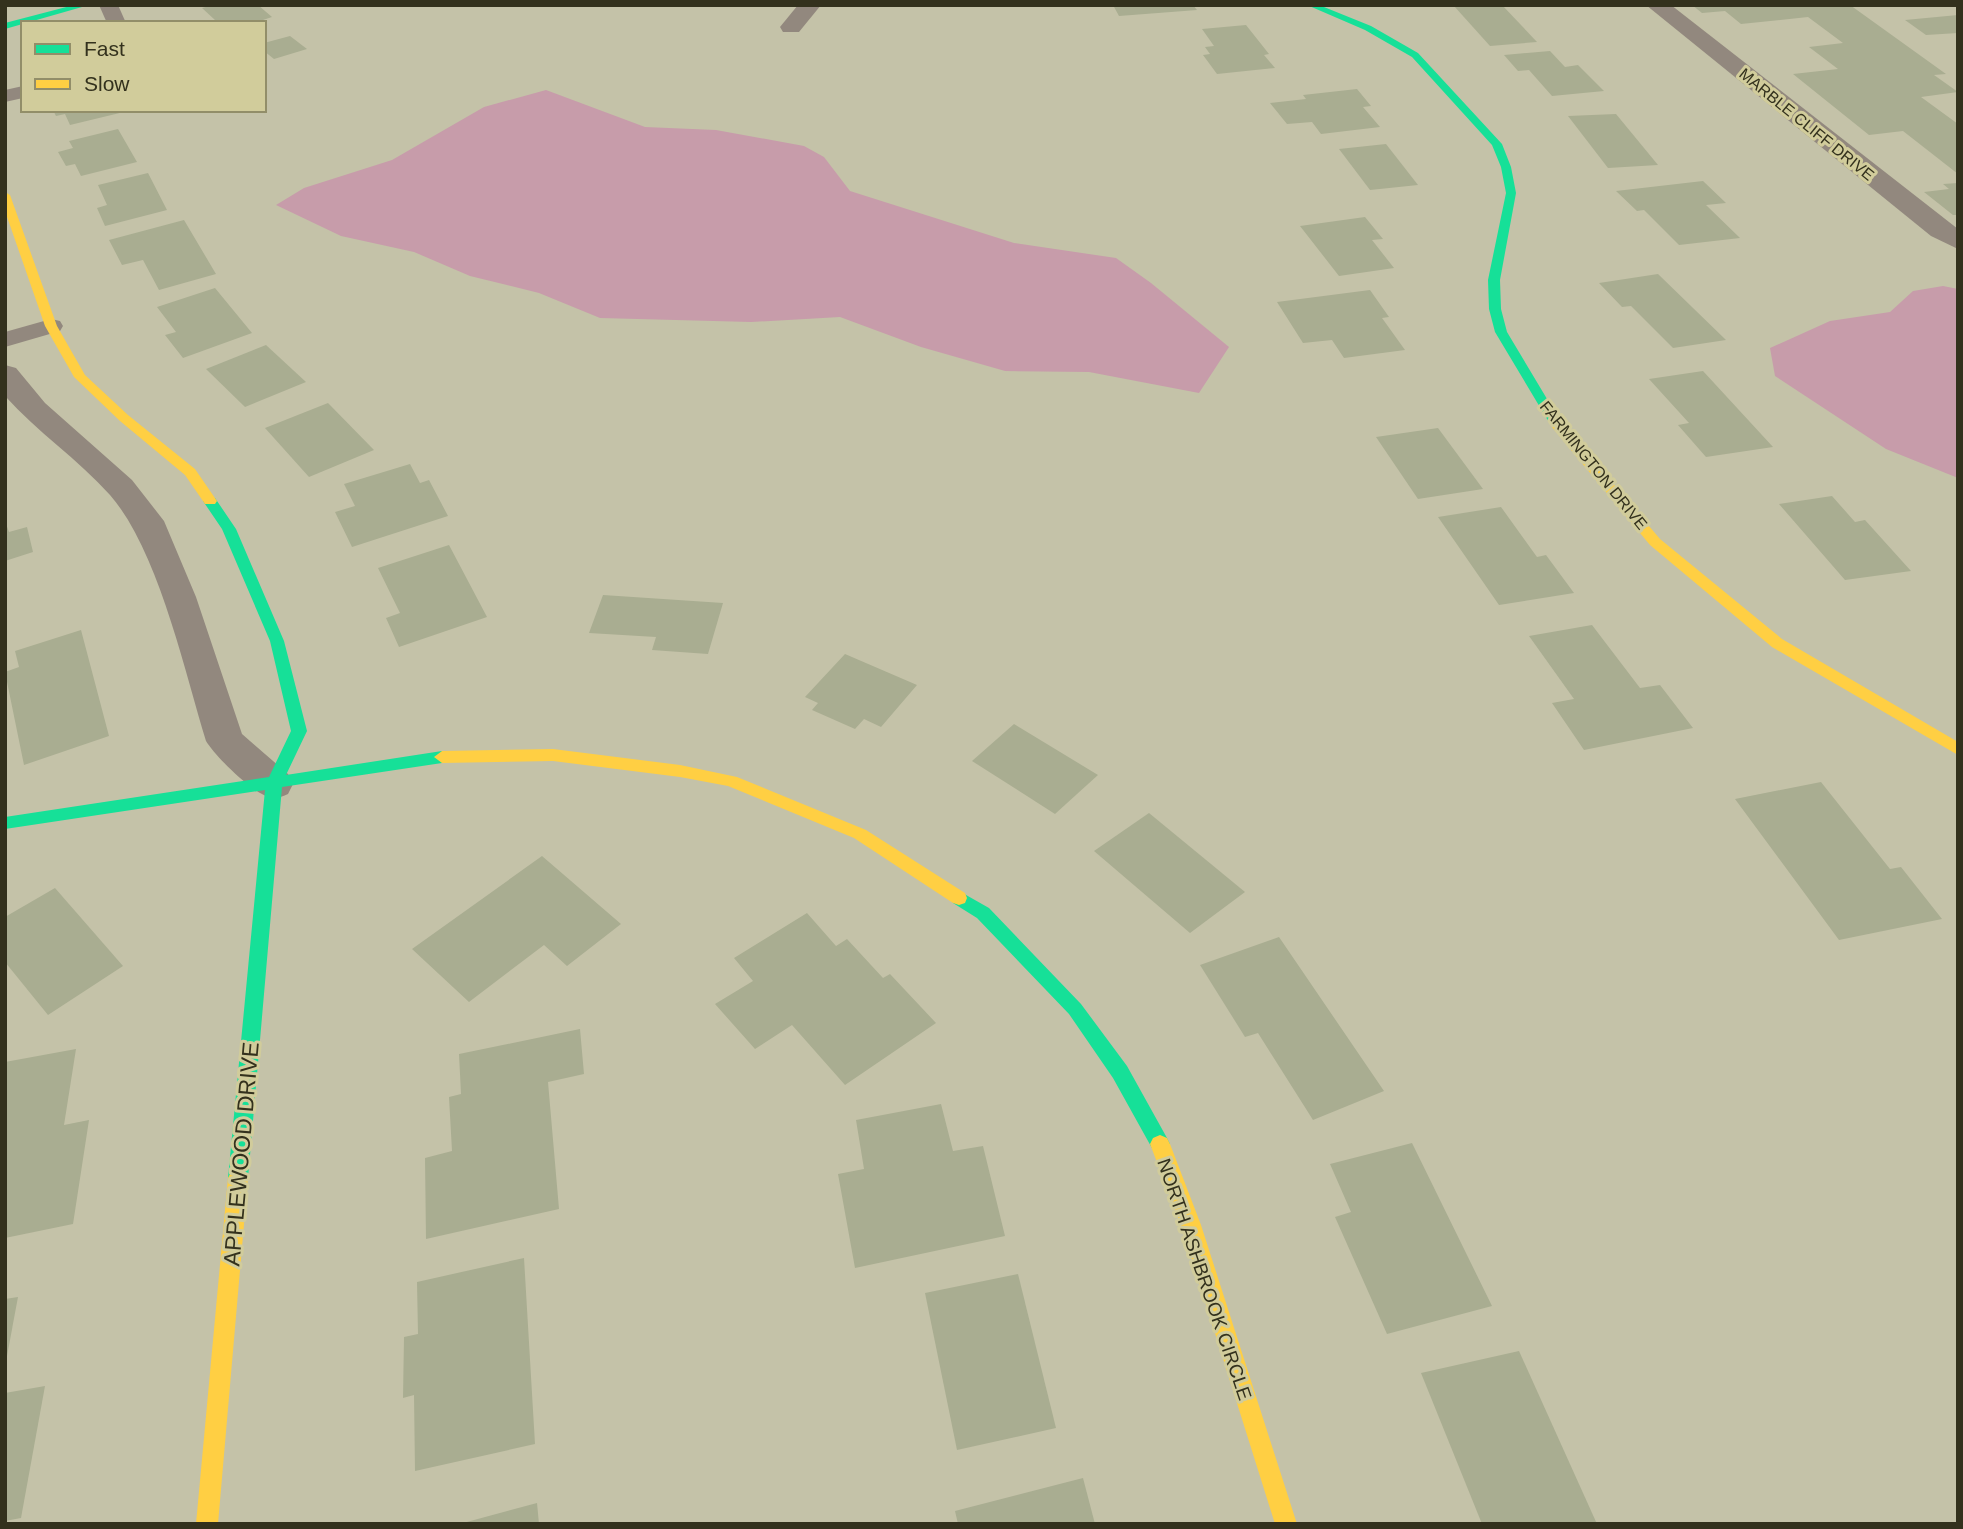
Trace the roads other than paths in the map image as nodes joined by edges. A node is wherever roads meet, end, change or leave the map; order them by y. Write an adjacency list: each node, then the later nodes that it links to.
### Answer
1 (85, 5): 6 (street)
2 (108, 5): 7 (lane)
3 (810, 5): 8 (street)
4 (1311, 5): 14 (street, FARMINGTON DRIVE)
5 (1657, 5): 10 (street, MARBLE CLIFF DRIVE)
6 (24, 21)
7 (116, 21)
8 (791, 27)
9 (5, 195): 11 (street, APPLEWOOD DRIVE)
10 (1958, 241)
11 (51, 326): 12 (lane); 15 (street, APPLEWOOD DRIVE)
12 (5, 340)
13 (5, 374): 15 (street)
14 (1958, 749)
15 (274, 784): 16 (street, NORTH ASHBROOK CIRCLE); 17 (street, APPLEWOOD DRIVE); 18 (street, NORTH ASHBROOK CIRCLE)
16 (5, 823)
17 (207, 1524)
18 (1286, 1524)

